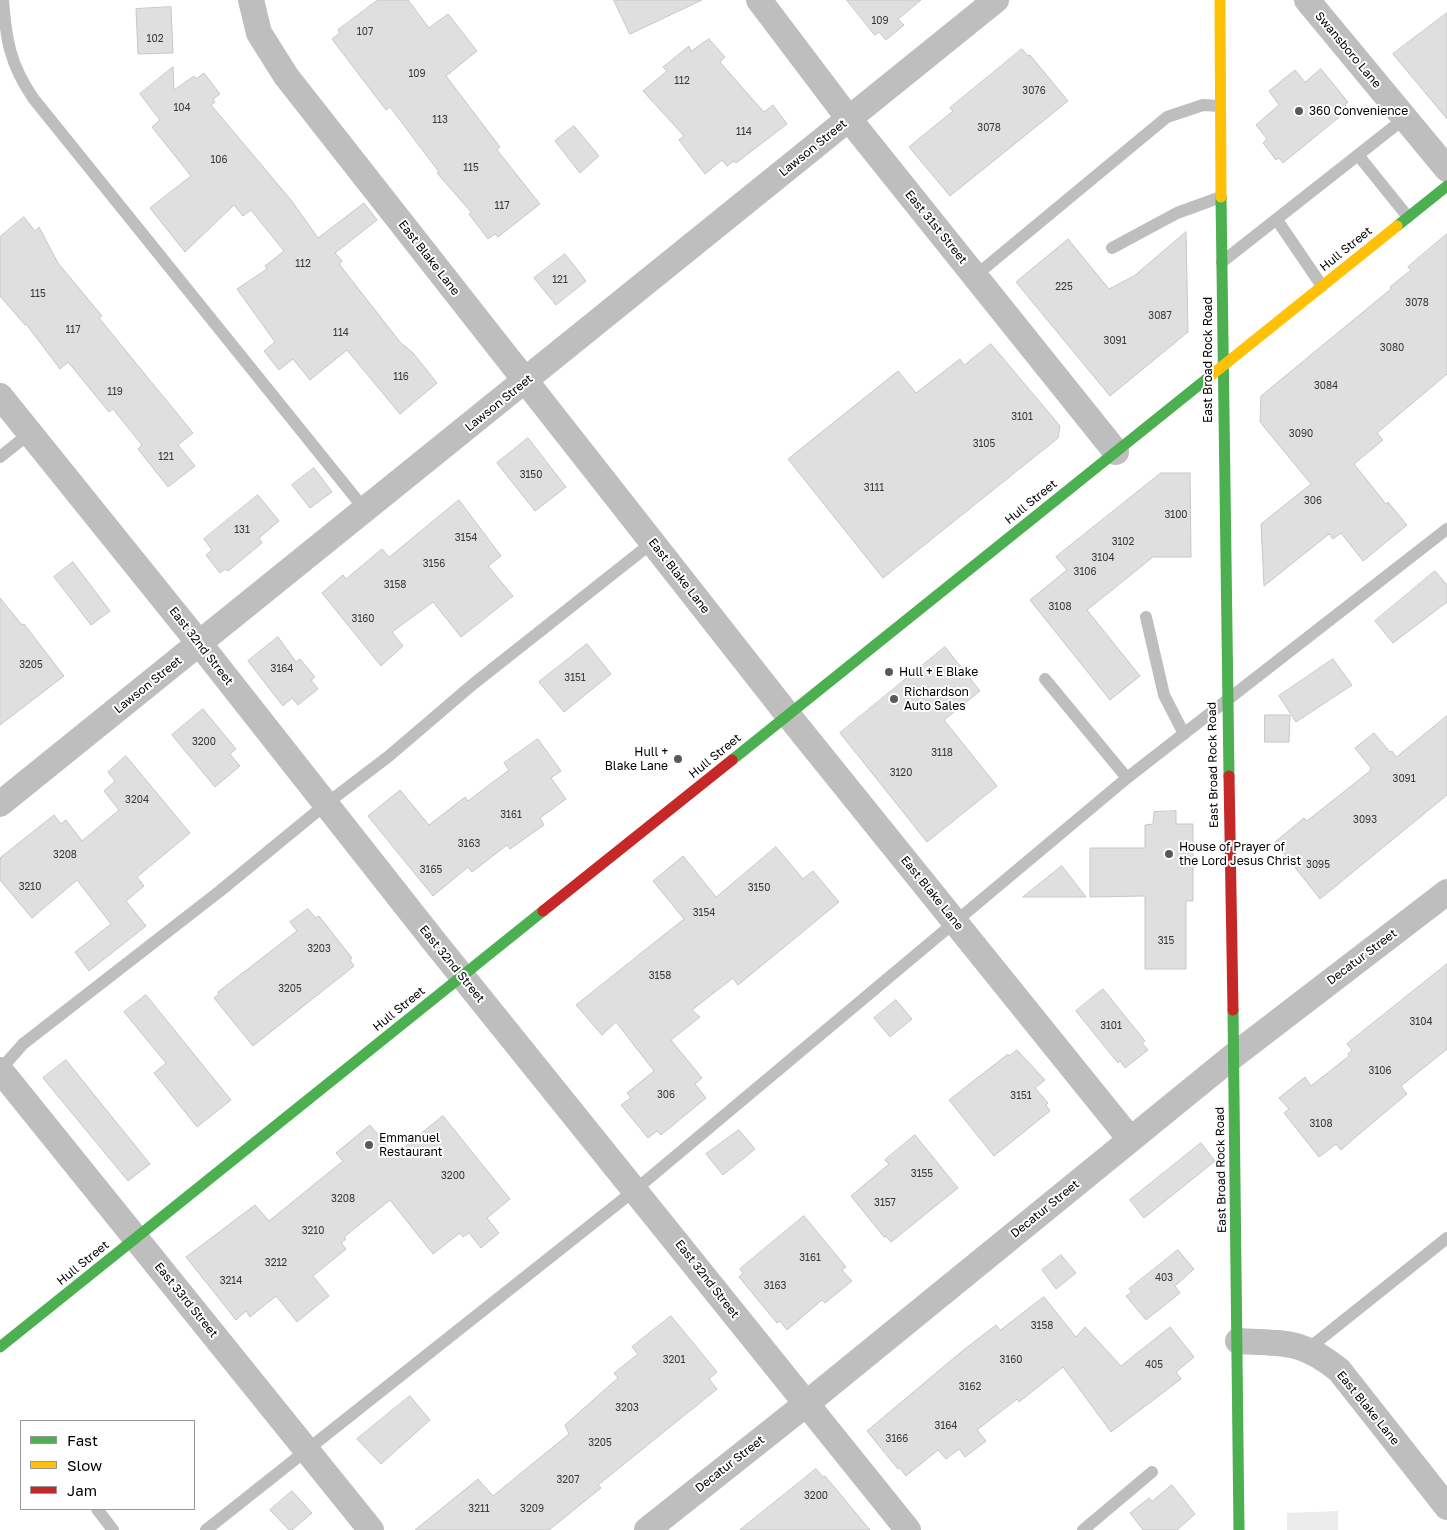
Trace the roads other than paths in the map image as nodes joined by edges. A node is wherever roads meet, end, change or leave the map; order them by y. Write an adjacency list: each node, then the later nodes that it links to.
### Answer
1 (3, 0): 26 (lane)
2 (250, 0): 21 (street, East Blake Lane)
3 (759, 0): 9 (street, East 31st Street)
4 (996, 0): 9 (street, Lawson Street)
5 (1220, 0): 7 (main road, East Broad Rock Road)
6 (1307, 0): 8 (street, Swansboro Lane)
7 (1220, 106): 13 (main road, East Broad Rock Road); 18 (lane)
8 (1405, 118): 10 (lane); 11 (street, Swansboro Lane)
9 (849, 119): 18 (street, East 31st Street); 21 (street, Lawson Street)
10 (1358, 155): 14 (lane); 15 (lane)
11 (1447, 169)
12 (1447, 186): 14 (main road, Hull Street)
13 (1221, 197): 16 (lane); 17 (main road, East Broad Rock Road)
14 (1408, 218): 19 (main road, Hull Street)
15 (1276, 220): 17 (lane); 19 (lane)
16 (1112, 248)
17 (1222, 262): 20 (main road, East Broad Rock Road)
18 (975, 276): 24 (street, East 31st Street)
19 (1322, 286): 20 (main road, Hull Street)
20 (1222, 366): 24 (main road, Hull Street); 32 (main road, East Broad Rock Road)
21 (525, 381): 26 (street, Lawson Street); 28 (street, East Blake Lane)
22 (0, 396): 23 (street, East 32nd Street)
23 (30, 433): 25 (lane); 30 (street, East 32nd Street)
24 (1116, 452): 33 (main road, Hull Street)
25 (0, 457)
26 (366, 511): 30 (street, Lawson Street)
27 (1447, 529): 32 (lane)
28 (653, 542): 33 (street, East Blake Lane); 37 (lane)
29 (1146, 617): 34 (lane)
30 (199, 644): 36 (street, Lawson Street); 37 (street, East 32nd Street)
31 (1045, 679): 35 (lane)
32 (1226, 702): 34 (lane); 41 (main road, East Broad Rock Road)
33 (788, 715): 39 (street, East Blake Lane); 40 (main road, Hull Street)
34 (1184, 734): 35 (lane)
35 (1127, 778): 39 (lane)
36 (0, 804)
37 (326, 804): 40 (street, East 32nd Street); 42 (lane)
38 (1447, 892): 41 (street, Decatur Street)
39 (955, 921): 43 (street, East Blake Lane); 44 (lane)
40 (462, 976): 44 (street, East 32nd Street); 46 (main road, Hull Street)
41 (1232, 1057): 43 (street, Decatur Street); 47 (main road, East Broad Rock Road)
42 (0, 1070): 46 (street, East 33rd Street)
43 (1130, 1139): 50 (street, Decatur Street)
44 (635, 1190): 50 (street, East 32nd Street); 51 (lane)
45 (1447, 1238): 49 (lane)
46 (136, 1239): 48 (main road, Hull Street); 51 (street, East 33rd Street)
47 (1238, 1341): 49 (street, East Blake Lane); 61 (main road, East Broad Rock Road)
48 (0, 1347)
49 (1308, 1349): 53 (street, East Blake Lane)
50 (806, 1404): 58 (street, Decatur Street); 59 (street, East 32nd Street)
51 (306, 1450): 56 (lane); 57 (street, East 33rd Street)
52 (1152, 1472): 60 (lane)
53 (1447, 1507)
54 (97, 1510): 55 (lane)
55 (113, 1530)
56 (206, 1530)
57 (371, 1530)
58 (647, 1530)
59 (908, 1530)
60 (1083, 1530)
61 (1239, 1530)

